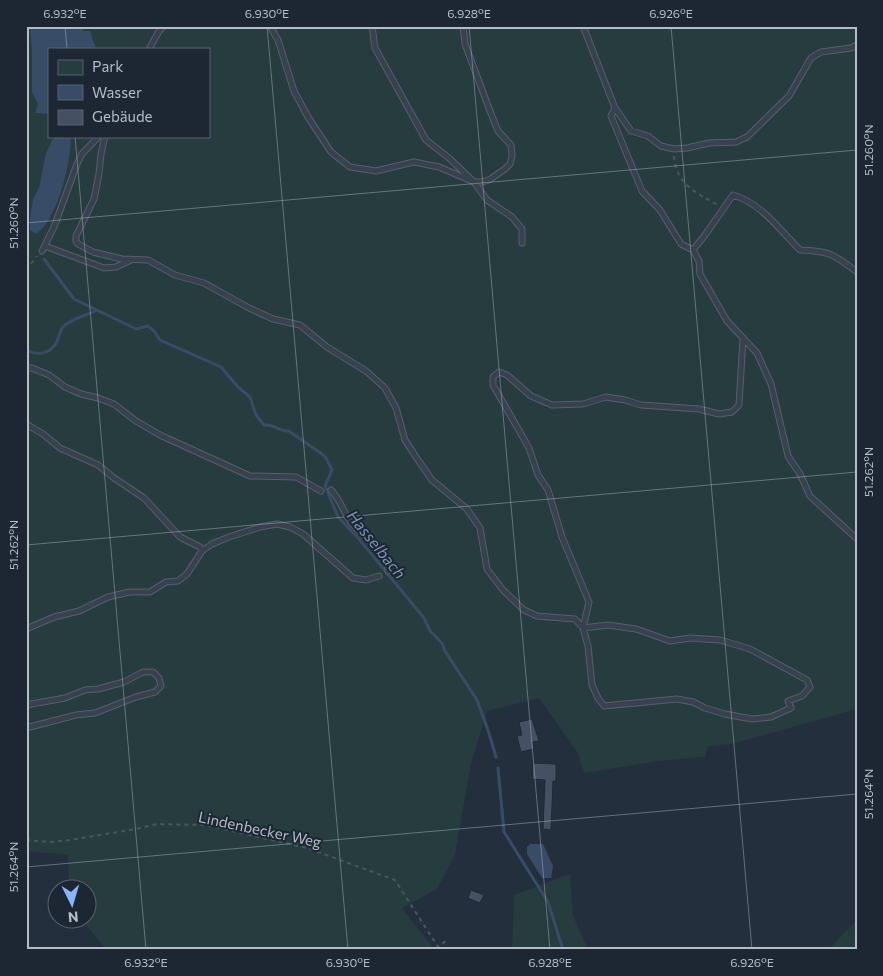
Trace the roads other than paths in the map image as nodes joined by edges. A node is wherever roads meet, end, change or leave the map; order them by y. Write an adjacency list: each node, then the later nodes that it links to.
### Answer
1 (164, 26): 7 (lane)
2 (270, 26): 11 (lane)
3 (372, 26): 11 (lane)
4 (464, 26): 11 (lane)
5 (583, 26): 8 (lane)
6 (857, 45): 8 (lane)
7 (150, 48)
8 (615, 108): 13 (lane)
9 (97, 138): 14 (lane)
10 (105, 138): 14 (lane)
11 (474, 182): 12 (lane)
12 (522, 243)
13 (693, 250): 15 (lane); 16 (lane)
14 (131, 259): 25 (lane)
15 (857, 272)
16 (743, 338): 21 (lane); 25 (lane)
17 (26, 368): 20 (lane)
18 (26, 424): 22 (lane)
19 (331, 490): 23 (lane)
20 (321, 491)
21 (857, 538)
22 (202, 551): 24 (lane); 26 (lane)
23 (388, 570)
24 (379, 576)
25 (584, 628): 25 (lane)
26 (26, 629)
27 (26, 705): 28 (lane)
28 (26, 728)

